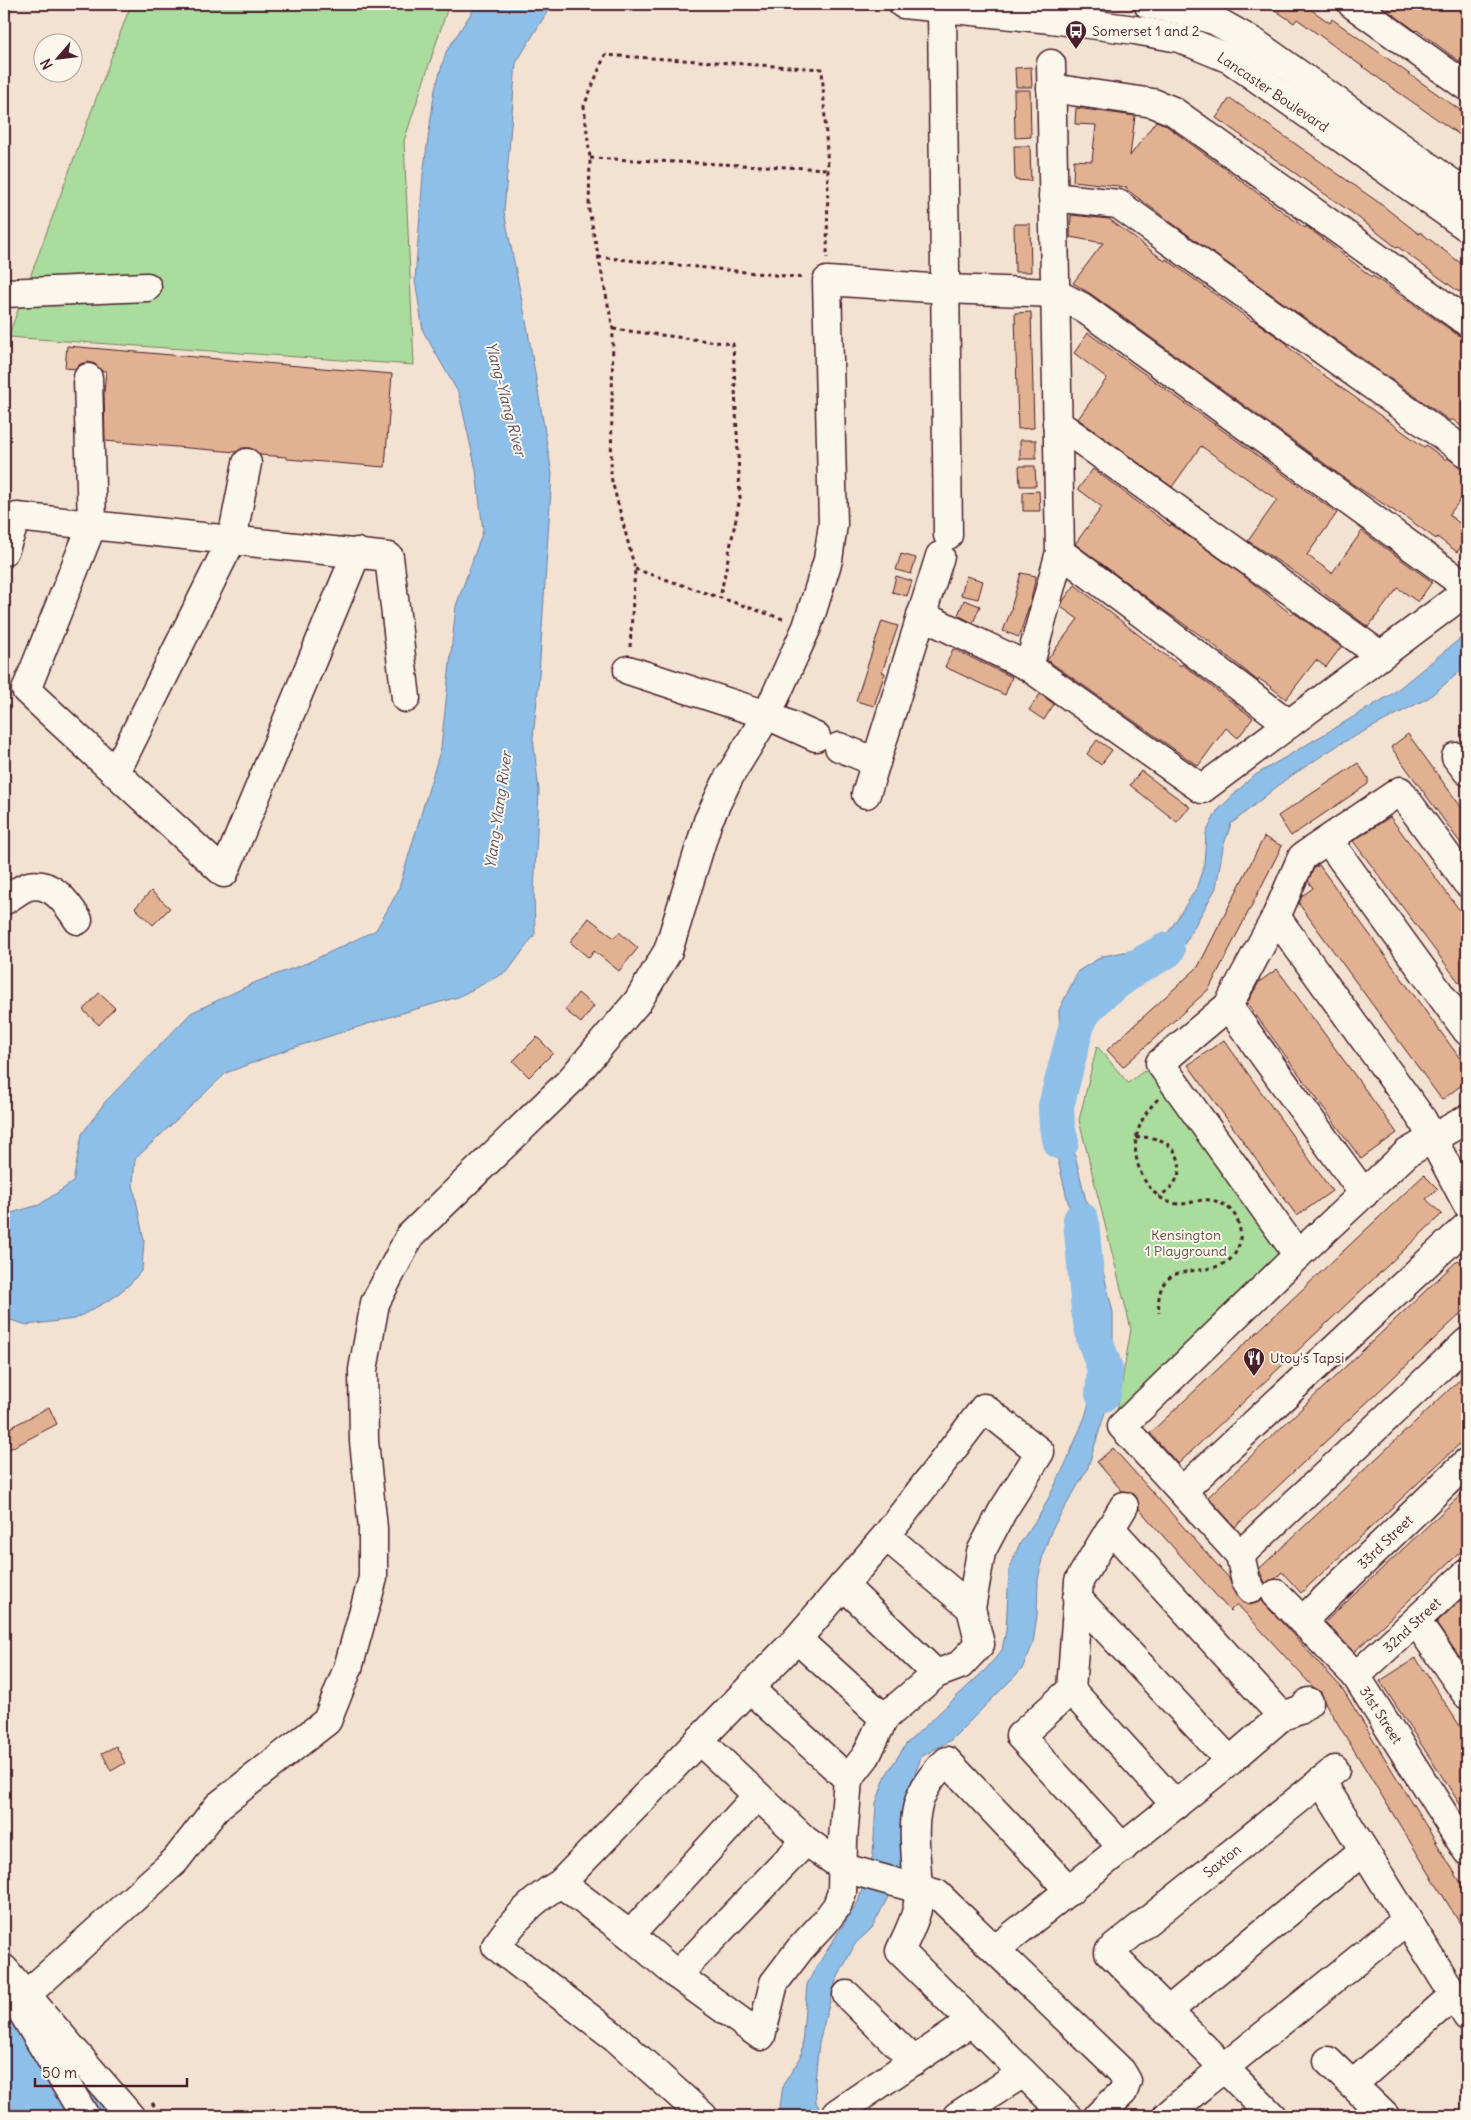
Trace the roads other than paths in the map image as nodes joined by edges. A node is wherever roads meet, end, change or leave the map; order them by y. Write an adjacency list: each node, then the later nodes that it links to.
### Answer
1 (903, 4): 4 (street, Lancaster Boulevard)
2 (1148, 4): 6 (street, Lancaster Boulevard)
3 (1339, 5): 5 (street)
4 (942, 8): 8 (street, Lancaster Boulevard); 10 (street)
5 (1467, 87)
6 (1467, 194)
7 (1053, 197): 12 (street); 13 (street); 16 (street)
8 (1467, 228)
9 (147, 287): 11 (street)
10 (945, 289): 12 (street); 25 (street); 30 (street)
11 (4, 293)
12 (1055, 293): 15 (street); 23 (street)
13 (1467, 322)
14 (88, 378): 18 (street)
15 (1058, 423): 22 (street); 26 (street)
16 (1467, 453)
17 (247, 463): 19 (street)
18 (92, 525): 19 (street); 20 (street); 33 (street)
19 (232, 539): 21 (street); 33 (street)
20 (4, 551)
21 (356, 552): 29 (street); 33 (street)
22 (1060, 552): 27 (street); 31 (street)
23 (1467, 587)
24 (1467, 592): 26 (street)
25 (921, 615): 27 (street); 32 (street)
26 (1380, 655): 31 (street)
27 (1029, 666): 31 (street)
28 (628, 670): 30 (street)
29 (406, 698)
30 (767, 715): 32 (street); 86 (street)
31 (1289, 724)
32 (876, 762): 34 (street)
33 (116, 772)
34 (866, 794)
35 (1328, 840): 36 (street); 38 (street); 41 (street)
36 (1467, 883)
37 (4, 905): 39 (street)
38 (1276, 917): 40 (street); 43 (street)
39 (78, 920)
40 (1228, 1006): 44 (street); 47 (street)
41 (1467, 1031)
42 (1467, 1118): 43 (street)
43 (1432, 1137): 44 (street); 45 (street)
44 (1364, 1194): 47 (street)
45 (1467, 1204)
46 (1467, 1226): 50 (street)
47 (1298, 1255): 50 (street)
48 (1467, 1342): 52 (street)
49 (1467, 1462): 57 (street, 33rd Street)
50 (1182, 1491): 52 (street)
51 (886, 1536): 54 (street); 56 (street); 56 (street)
52 (1240, 1555): 57 (street, 31st Street)
53 (1467, 1573): 58 (street, 32nd Street)
54 (843, 1585): 59 (street); 60 (street)
55 (1077, 1598): 63 (street); 66 (street); 69 (street)
56 (971, 1608): 60 (street)
57 (1302, 1621): 61 (street, 31st Street)
58 (1416, 1621): 61 (street, 32nd Street); 64 (street)
59 (797, 1639): 62 (street); 67 (street)
60 (936, 1674): 67 (street)
61 (1356, 1676): 76 (street, 31st Street)
62 (750, 1689): 68 (street); 70 (street)
63 (1071, 1690): 72 (street); 74 (street)
64 (1467, 1695)
65 (1310, 1702): 66 (street)
66 (1282, 1716): 69 (street)
67 (884, 1718): 70 (street)
68 (698, 1740): 71 (street); 78 (street)
69 (1230, 1761): 72 (street)
70 (848, 1779): 77 (street)
71 (757, 1796): 73 (street); 82 (street)
72 (1176, 1805): 74 (street)
73 (806, 1840): 77 (street); 85 (street)
74 (1123, 1848): 80 (street)
75 (1364, 1850): 81 (street); 89 (street); 89 (street, Saxton)
76 (1467, 1850)
77 (854, 1871): 79 (street); 85 (street)
78 (561, 1883): 82 (street); 98 (street)
79 (908, 1885): 80 (street); 83 (street); 90 (street)
80 (1070, 1891): 83 (street)
81 (1407, 1920): 88 (street); 93 (street)
82 (630, 1935): 85 (street)
83 (996, 1949): 102 (street)
84 (4, 1968): 86 (street)
85 (677, 1975)
86 (26, 1994): 96 (street); 97 (street)
87 (846, 1995): 91 (street)
88 (1460, 2006): 95 (street)
89 (1168, 2011): 93 (street)
90 (971, 2022): 91 (street); 94 (street)
91 (914, 2061): 99 (street)
92 (1328, 2062): 95 (street)
93 (1224, 2068): 103 (street); 104 (street)
94 (1023, 2073): 100 (street); 101 (street)
95 (1353, 2084): 105 (street)
96 (84, 2116)
97 (130, 2116)
98 (703, 2116)
99 (840, 2116)
100 (957, 2116)
101 (1067, 2116)
102 (1098, 2116)
103 (1167, 2116)
104 (1272, 2116)
105 (1385, 2116)

